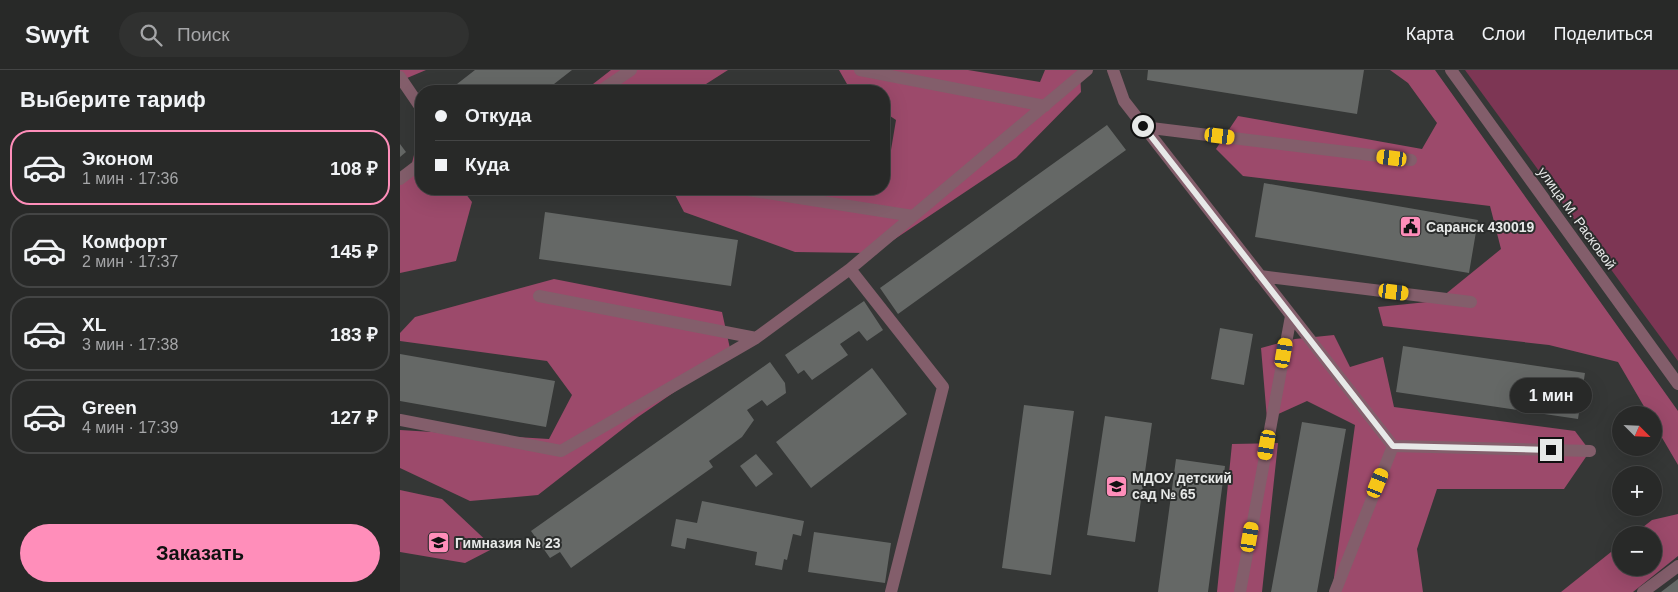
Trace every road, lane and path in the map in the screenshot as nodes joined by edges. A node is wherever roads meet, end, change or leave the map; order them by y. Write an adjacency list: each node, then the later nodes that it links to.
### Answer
1 (631, 70): 7 (street)
2 (860, 70): 9 (street)
3 (1087, 70): 9 (street)
4 (1113, 70): 10 (street)
5 (1451, 70): 22 (street, улица М. Расковой)
6 (400, 77): 8 (street)
7 (609, 85)
8 (415, 99)
9 (1045, 106): 15 (street)
10 (1143, 126): 11 (street); 17 (street)
11 (1411, 160)
12 (415, 168): 13 (street)
13 (400, 179)
14 (779, 195): 15 (street)
15 (913, 216): 16 (street)
16 (850, 269): 21 (street); 27 (street)
17 (1260, 276): 19 (street); 20 (street)
18 (539, 296): 21 (street)
19 (1471, 302)
20 (1291, 316): 24 (street); 28 (street)
21 (756, 338): 23 (street)
22 (1678, 384)
23 (400, 420)
24 (1393, 446): 25 (street); 29 (street)
25 (1590, 451)
26 (1678, 566): 30 (street)
27 (891, 592)
28 (1240, 592)
29 (1335, 592)
30 (1643, 592)

